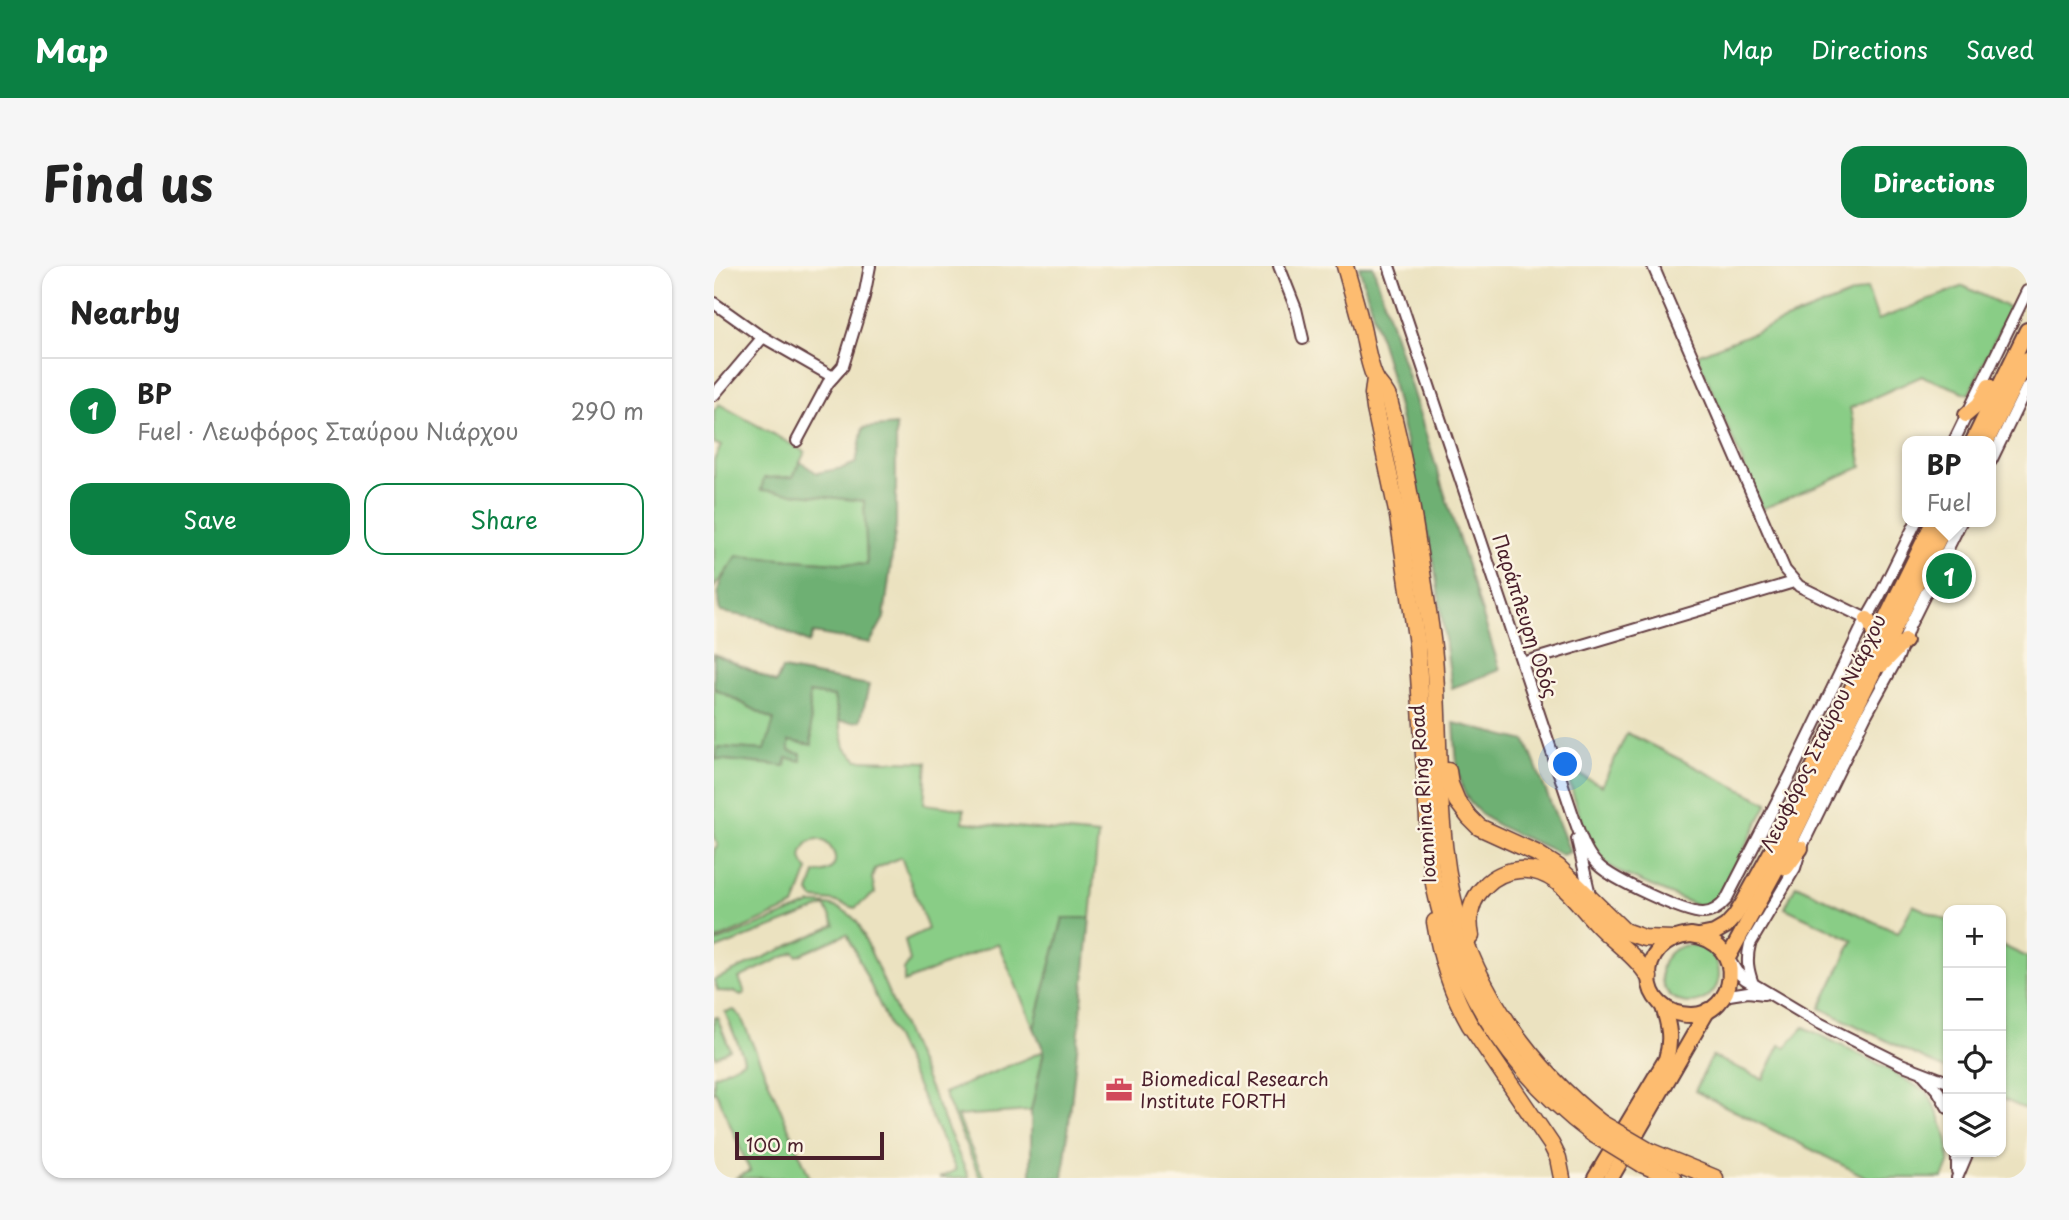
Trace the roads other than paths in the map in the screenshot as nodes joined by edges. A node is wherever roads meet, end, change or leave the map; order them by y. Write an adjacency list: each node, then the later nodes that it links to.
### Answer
1 (870, 266): 12 (street)
2 (1279, 266): 10 (street)
3 (1345, 266): 13 (highway, Ioannina Ring Road)
4 (1389, 266): 30 (street, Παράπλευρη Οδός)
5 (1653, 266): 26 (street)
6 (2027, 292): 16 (street)
7 (714, 303): 9 (street)
8 (2025, 334): 16 (main road); 18 (main road)
9 (763, 337): 12 (street); 15 (street)
10 (1303, 339)
11 (2027, 359): 19 (main road)
12 (833, 377): 20 (street)
13 (1375, 378): 32 (highway, Ioannina Ring Road); 36 (highway, Ioannina Ring Road)
14 (2027, 387): 21 (street)
15 (714, 395)
16 (1966, 415): 17 (street)
17 (1956, 436)
18 (1975, 436)
19 (1989, 436)
20 (797, 442)
21 (1996, 451)
22 (1913, 527): 27 (street)
23 (1931, 527): 28 (main road, Λεωφόρος Σταύρου Νιάρχου)
24 (1945, 527): 31 (main road, Λεωφόρος Σταύρου Νιάρχου)
25 (1959, 527): 29 (street)
26 (1794, 582): 27 (street); 30 (street)
27 (1867, 619): 28 (main road); 33 (street, Παράπλευρη Οδός)
28 (1875, 639): 38 (main road, Λεωφόρος Σταύρου Νιάρχου)
29 (1905, 640): 31 (main road); 34 (street)
30 (1522, 663): 33 (street, Παράπλευρη Οδός)
31 (1873, 673): 35 (main road, Λεωφόρος Σταύρου Νιάρχου)
32 (1438, 735): 37 (highway); 41 (highway, Ioannina Ring Road)
33 (1578, 829): 37 (street)
34 (1801, 848): 35 (main road); 43 (street)
35 (1772, 880): 40 (main road, Λεωφόρος Σταύρου Νιάρχου)
36 (1434, 884): 51 (highway, Ioannina Ring Road); 55 (highway)
37 (1590, 898): 39 (highway)
38 (1699, 936): 39 (main road); 40 (main road)
39 (1673, 939): 42 (main road)
40 (1728, 958): 43 (street); 44 (main road)
41 (1474, 962): 42 (highway); 51 (highway, Ioannina Ring Road)
42 (1649, 977): 46 (main road)
43 (1753, 984): 45 (street)
44 (1723, 996): 45 (street); 47 (main road)
45 (1777, 999): 48 (street)
46 (1663, 1007): 47 (main road); 56 (main road)
47 (1708, 1010): 57 (main road)
48 (1923, 1074): 49 (street); 50 (street)
49 (1943, 1080)
50 (1943, 1100)
51 (1597, 1128): 54 (highway, Ioannina Ring Road, bridge)
52 (1957, 1157): 60 (street)
53 (1966, 1157): 60 (street)
54 (1646, 1158): 58 (highway, Ioannina Ring Road); 59 (highway, Ioannina Ring Road)
55 (1562, 1178)
56 (1595, 1178)
57 (1611, 1178)
58 (1673, 1178)
59 (1715, 1178)
60 (1957, 1178)

